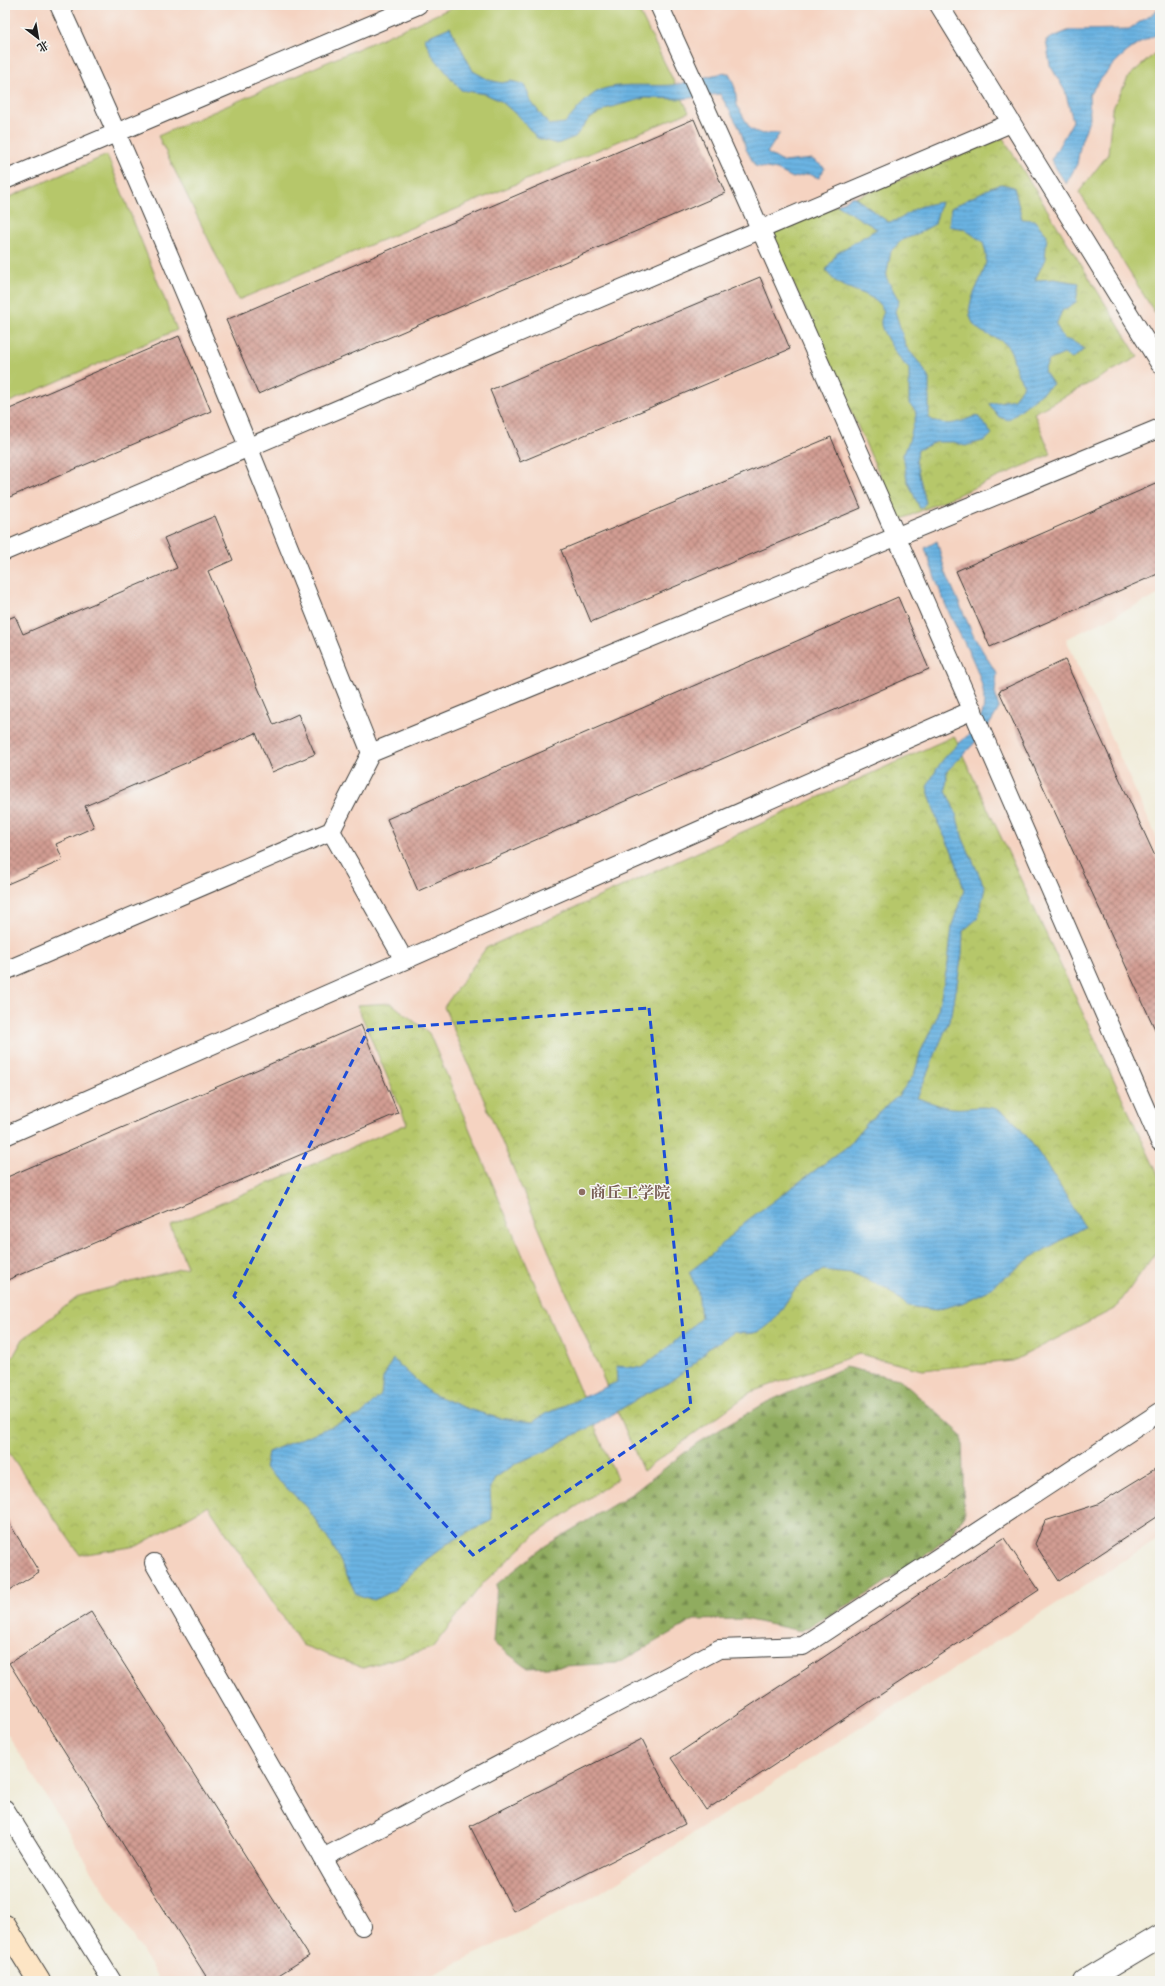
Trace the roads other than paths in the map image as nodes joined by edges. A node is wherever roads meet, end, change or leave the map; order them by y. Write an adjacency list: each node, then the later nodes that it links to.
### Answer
1 (59, 5): 6 (lane)
2 (418, 5): 6 (lane)
3 (659, 5): 8 (lane)
4 (939, 5): 5 (lane)
5 (1012, 123): 8 (lane); 9 (lane)
6 (117, 132): 7 (lane); 11 (lane)
7 (5, 180)
8 (762, 229): 11 (lane); 12 (lane)
9 (1160, 364)
10 (1160, 428): 12 (lane)
11 (249, 447): 13 (lane); 15 (lane)
12 (898, 536): 14 (lane); 15 (lane)
13 (5, 551)
14 (973, 710): 17 (lane); 20 (lane)
15 (371, 753): 16 (lane)
16 (331, 831): 17 (lane); 18 (lane)
17 (404, 960): 19 (lane)
18 (5, 971)
19 (5, 1136)
20 (1160, 1142)
21 (1160, 1412): 24 (lane)
22 (154, 1563): 24 (lane)
23 (5, 1809): 29 (lane)
24 (323, 1858): 26 (lane)
25 (5, 1926): 28 (street)
26 (362, 1926)
27 (1160, 1936): 30 (street)
28 (39, 1981)
29 (112, 1981)
30 (1085, 1981)

